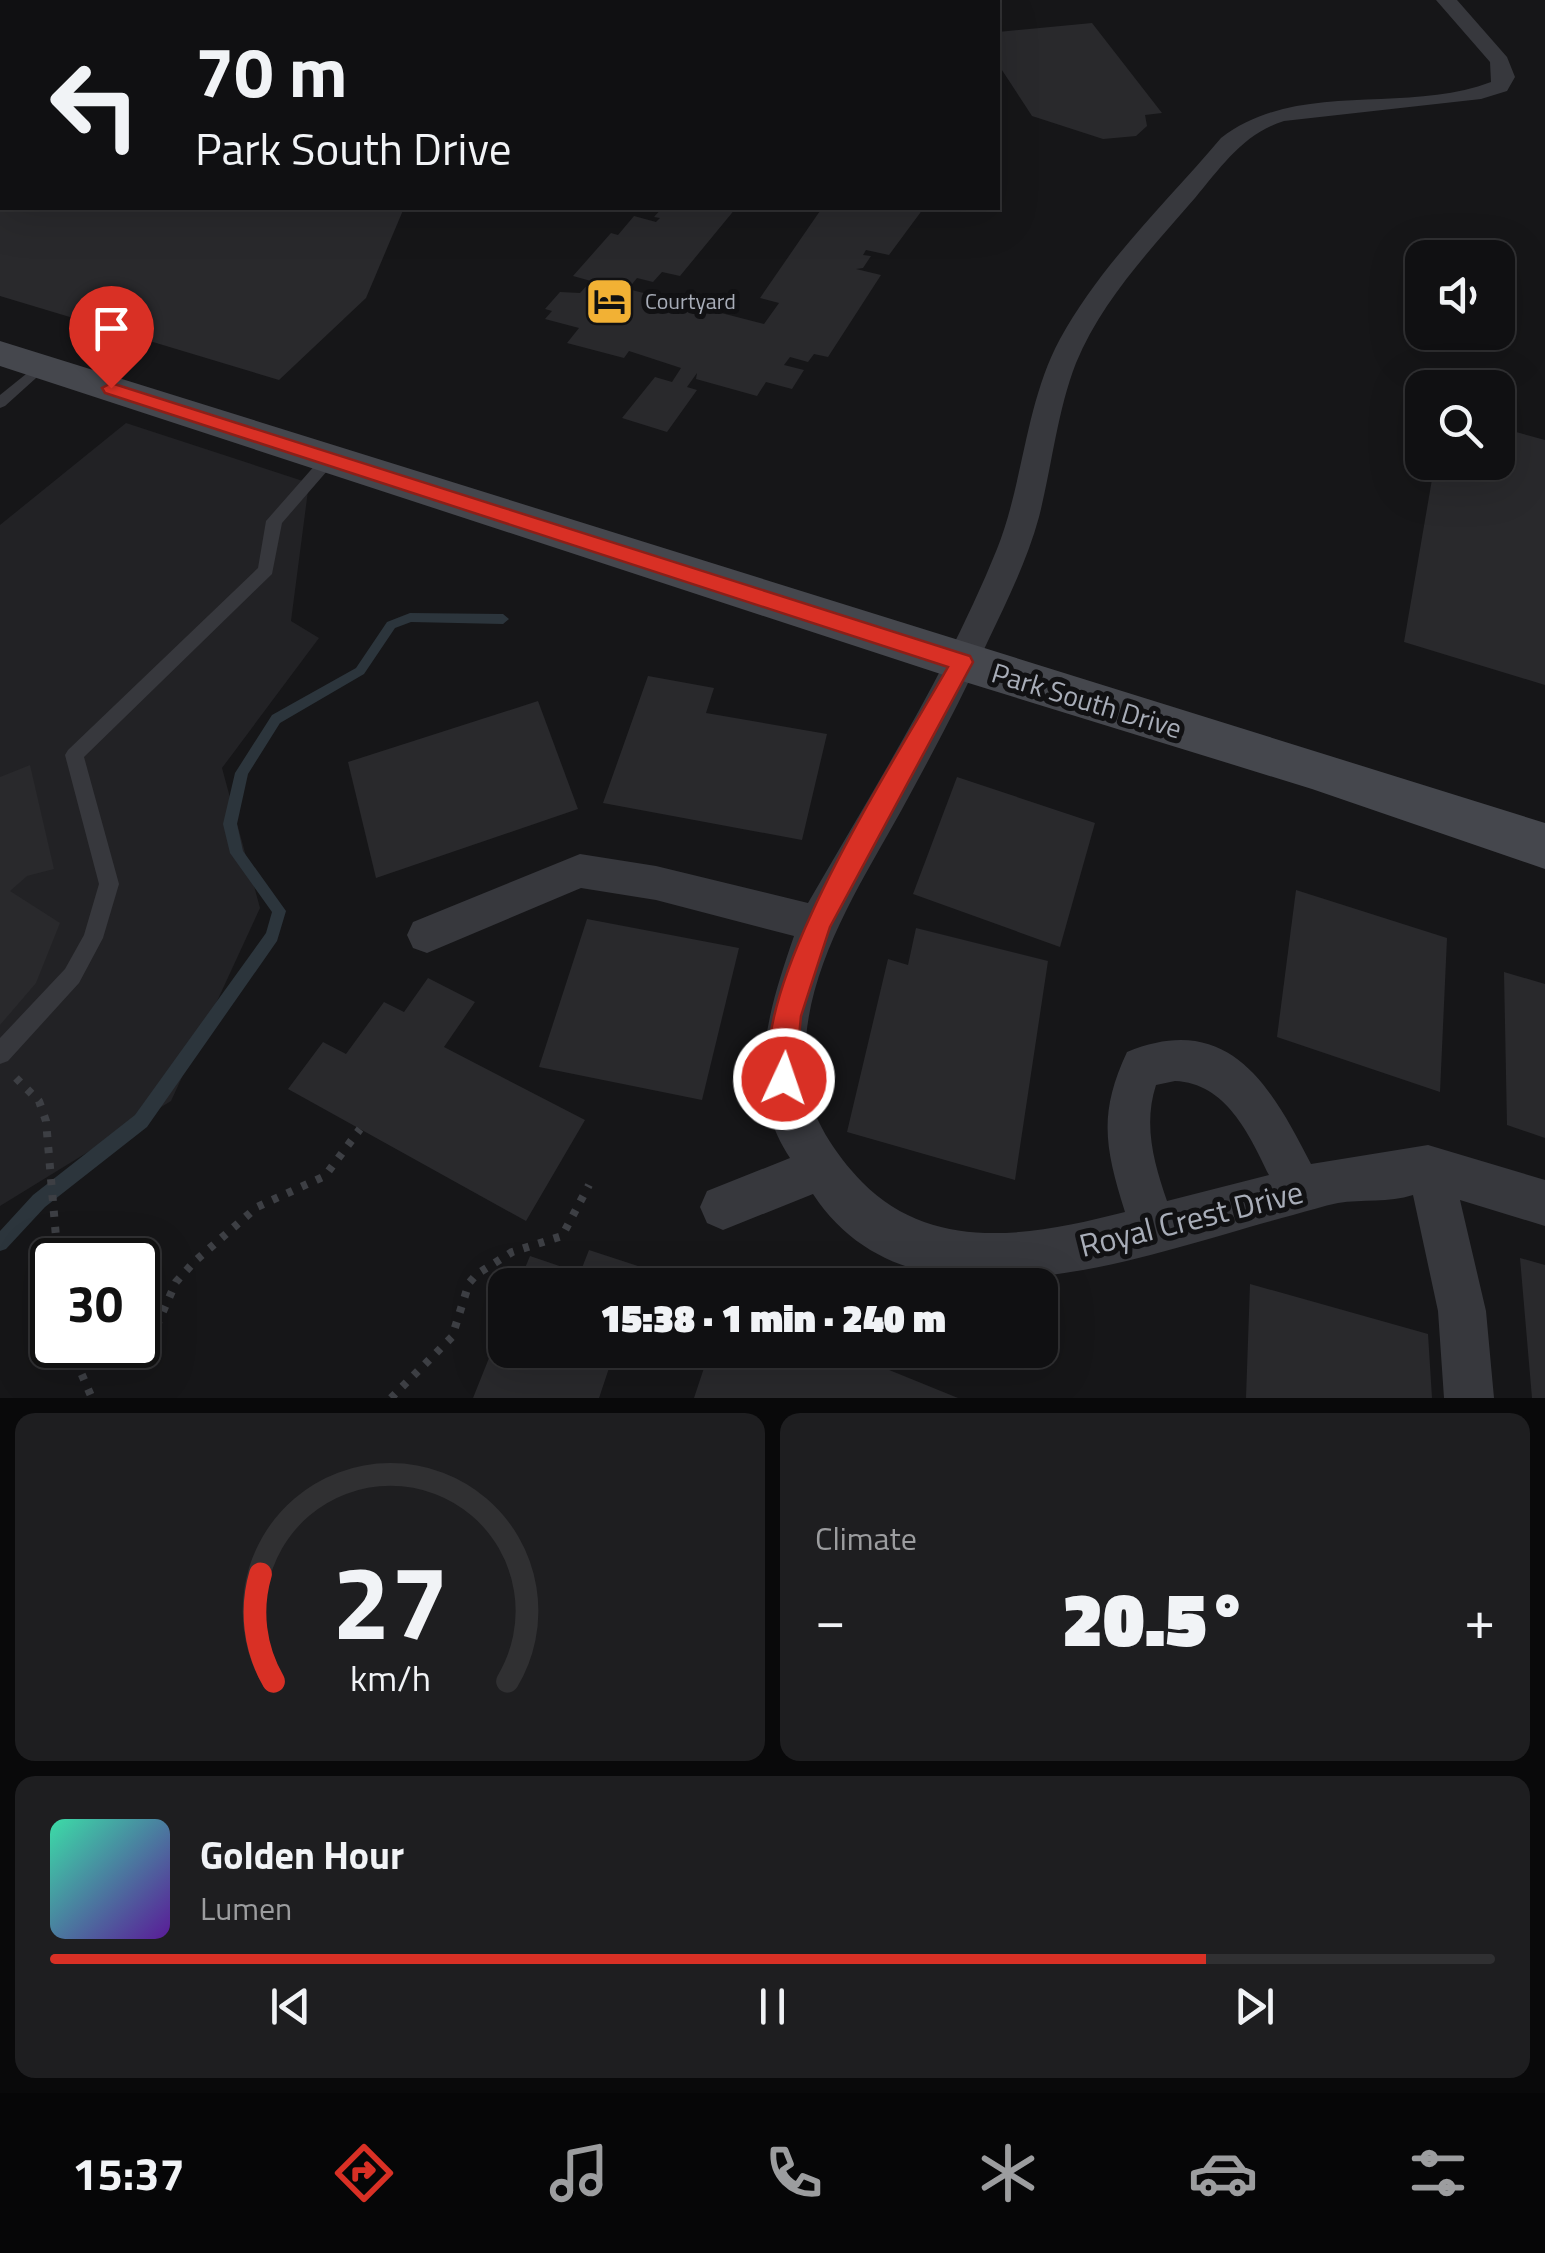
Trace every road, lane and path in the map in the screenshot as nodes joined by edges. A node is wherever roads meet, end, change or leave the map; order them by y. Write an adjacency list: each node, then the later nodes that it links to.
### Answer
1 (1446, 0): 5 (street, Royal Crest Drive)
2 (20, 360): 3 (lane); 4 (street, Park South Drive)
3 (0, 403)
4 (330, 459): 5 (street, Park South Drive); 9 (lane)
5 (962, 662): 6 (street, Park South Drive); 7 (street, Royal Crest Drive)
6 (1545, 846)
7 (818, 924): 8 (street); 12 (street, Royal Crest Drive)
8 (426, 935)
9 (0, 1054)
10 (0, 1066): 19 (path)
11 (360, 1129): 20 (path)
12 (822, 1168): 17 (street); 18 (street, Royal Crest Drive)
13 (1428, 1168): 15 (street, Royal Crest Drive); 16 (street, Royal Crest Drive); 24 (street)
14 (588, 1184): 23 (path)
15 (1300, 1190): 18 (street, Royal Crest Drive); 18 (street)
16 (1545, 1202)
17 (723, 1207)
18 (1153, 1228)
19 (55, 1238)
20 (160, 1318)
21 (78, 1368): 22 (path)
22 (92, 1398)
23 (391, 1398)
24 (1469, 1398)

